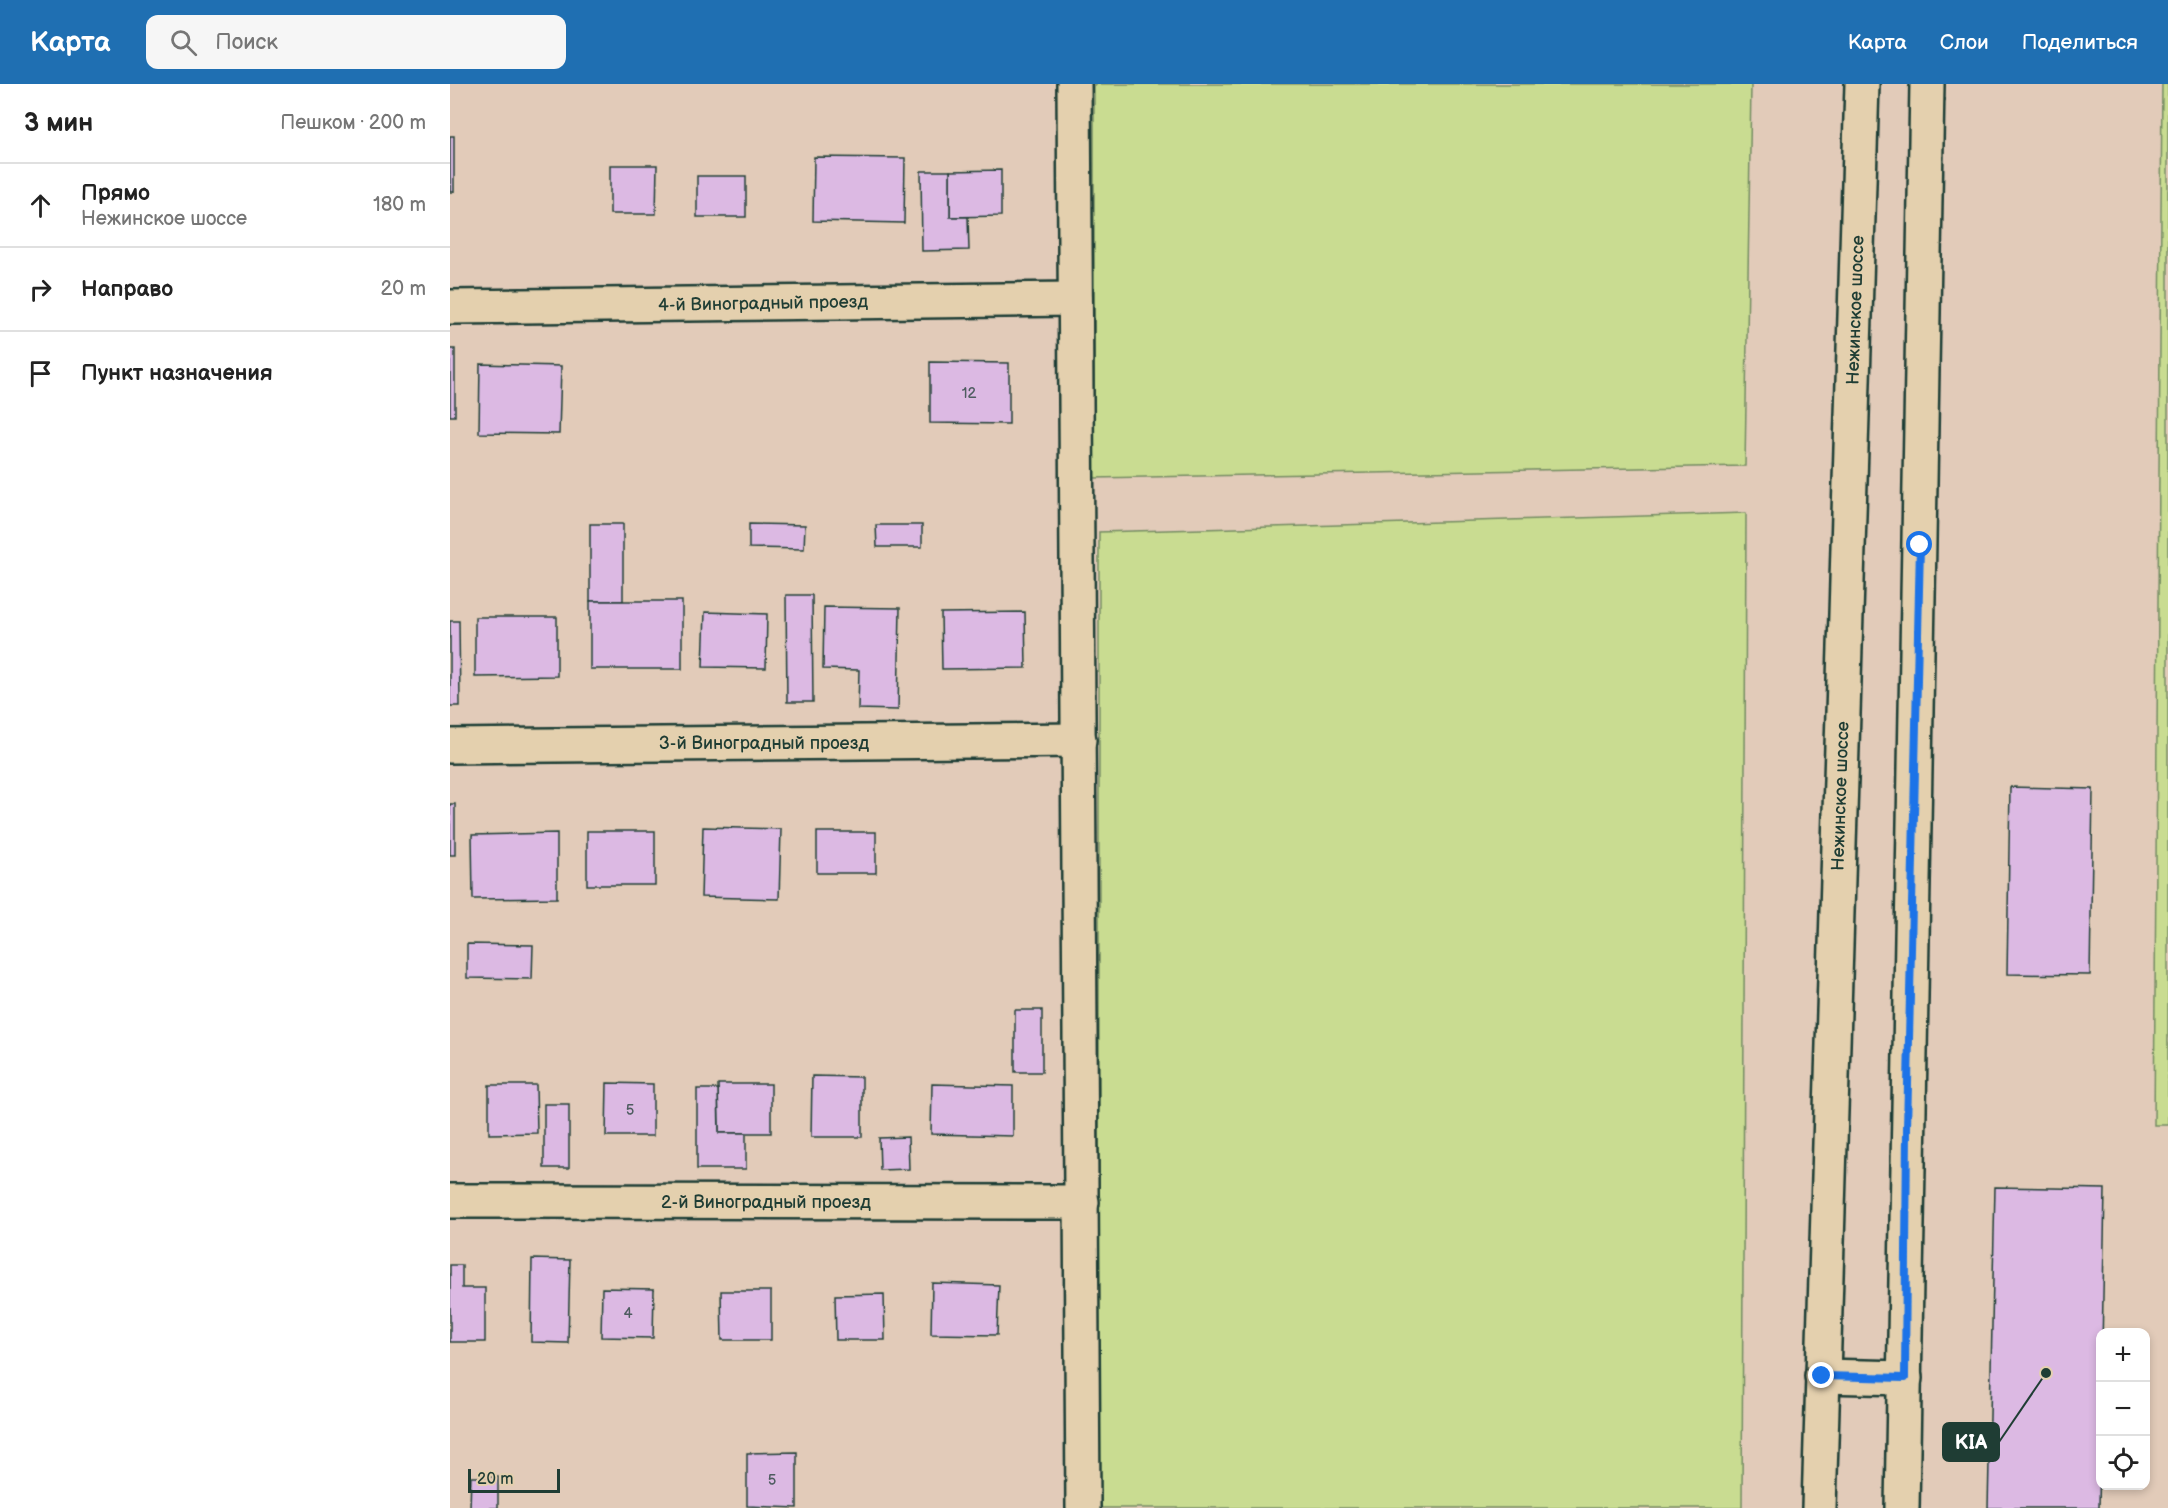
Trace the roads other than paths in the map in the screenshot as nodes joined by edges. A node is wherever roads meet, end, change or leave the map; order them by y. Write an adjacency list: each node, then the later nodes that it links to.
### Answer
1 (1074, 84): 4 (street)
2 (1862, 84): 10 (street, Нежинское шоссе)
3 (1928, 84): 11 (street)
4 (1075, 299): 5 (street, 4-й Виноградный проезд); 6 (street)
5 (450, 308)
6 (1079, 740): 7 (street, 3-й Виноградный проезд); 9 (street)
7 (450, 746)
8 (450, 1201): 9 (street, 2-й Виноградный проезд)
9 (1082, 1202): 12 (street)
10 (1822, 1376): 11 (street); 13 (street, Нежинское шоссе)
11 (1905, 1378): 14 (street)
12 (1083, 1508)
13 (1819, 1508)
14 (1902, 1508)

